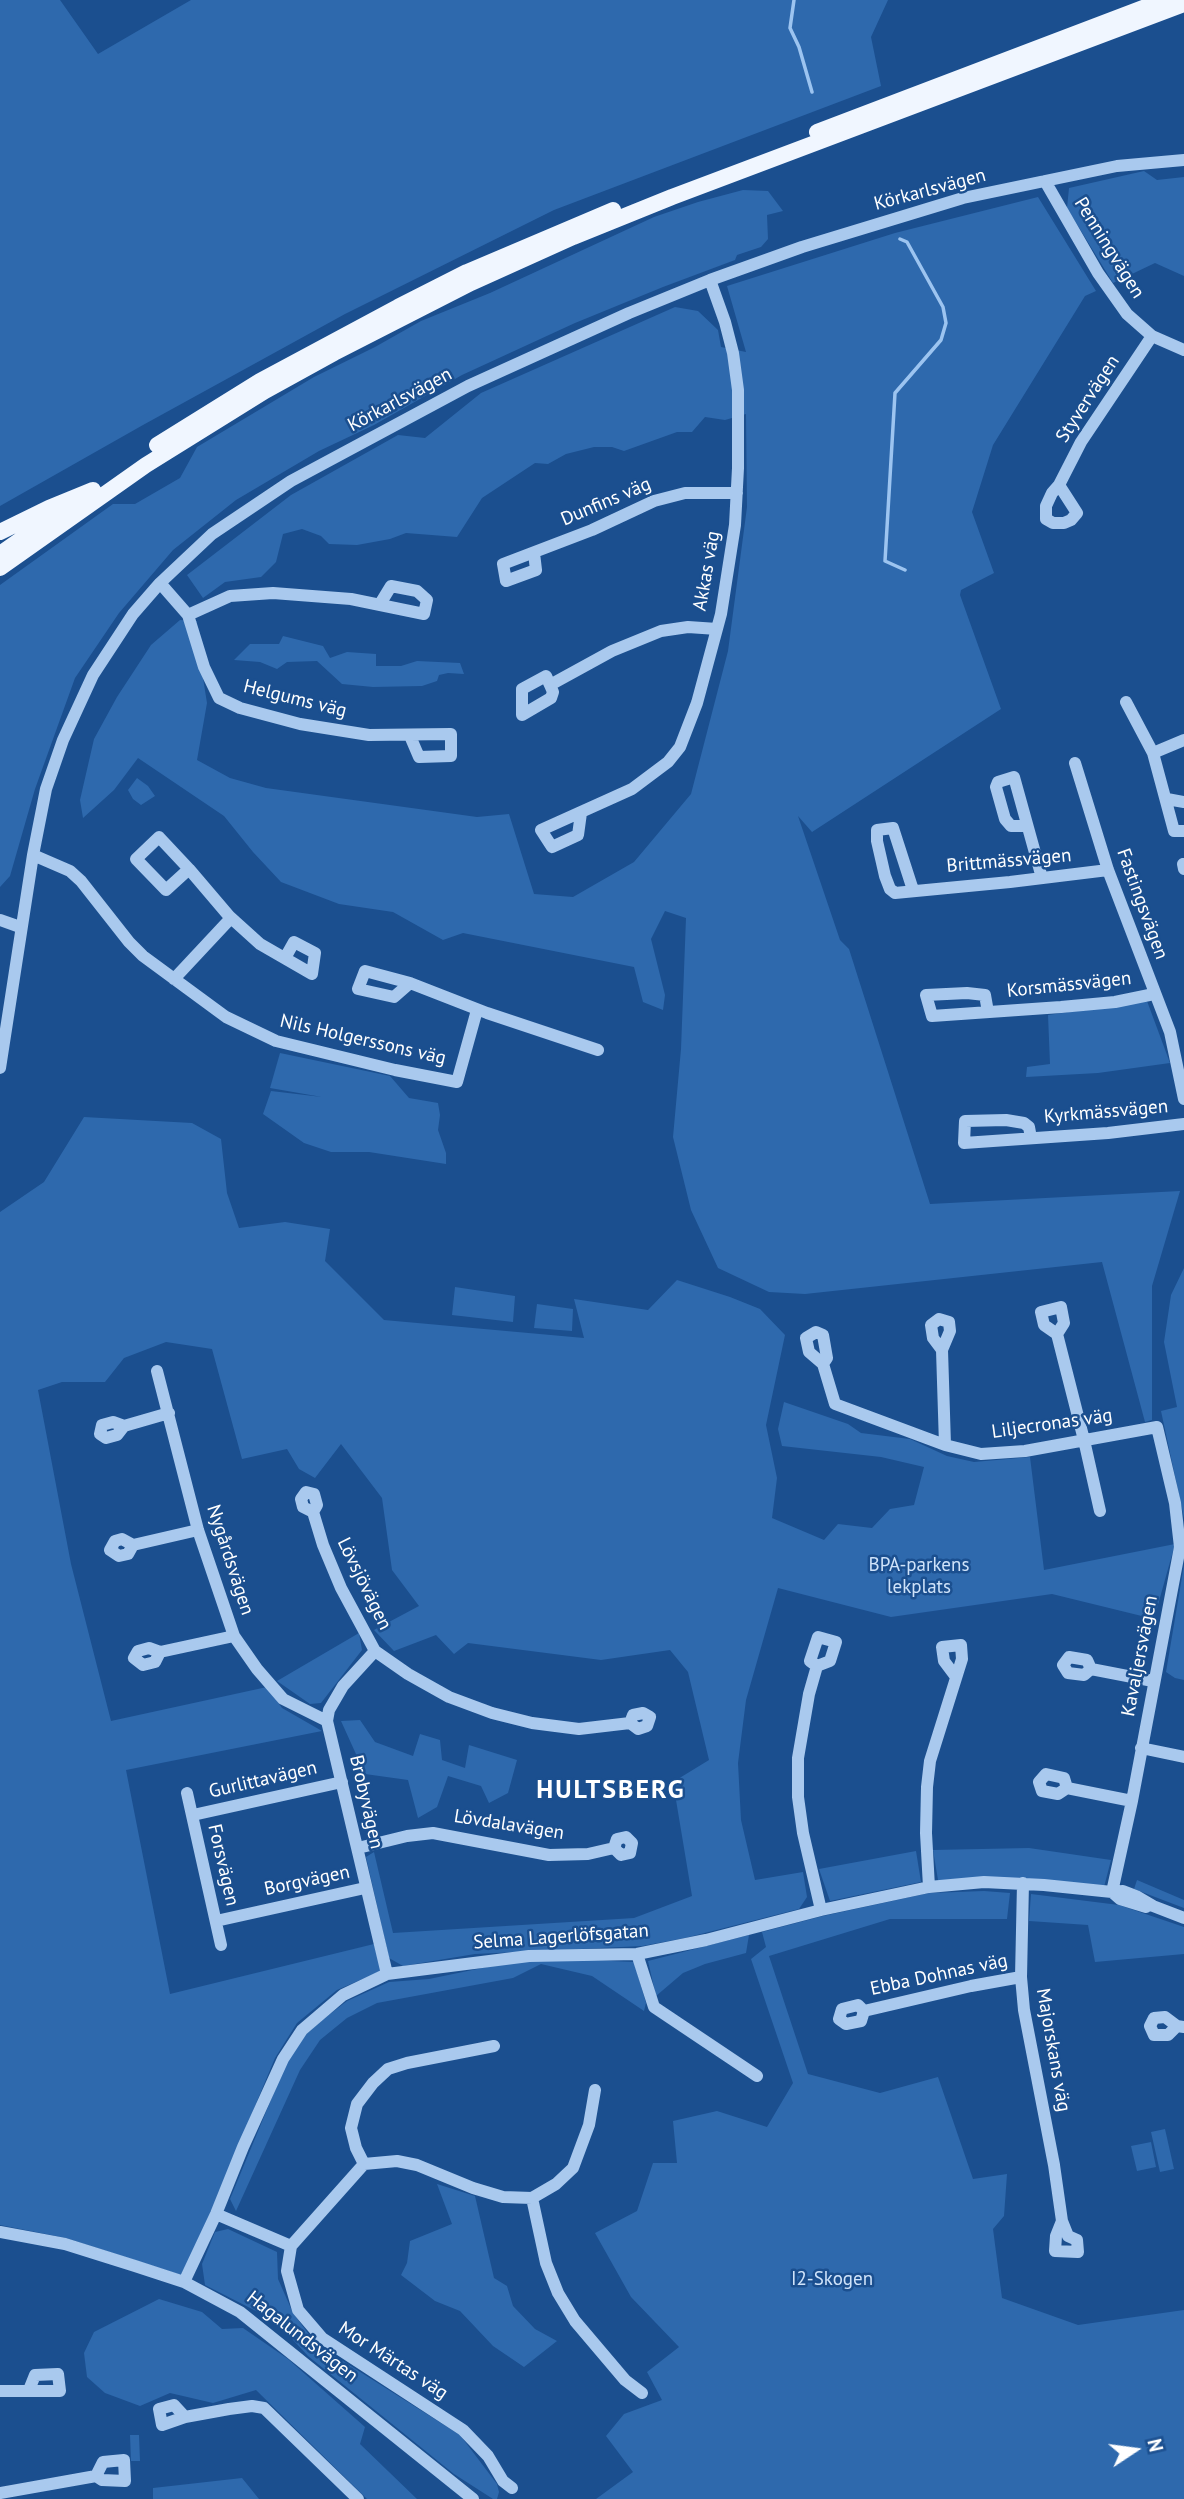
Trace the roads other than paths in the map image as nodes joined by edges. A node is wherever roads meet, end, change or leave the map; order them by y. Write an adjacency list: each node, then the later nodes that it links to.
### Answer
1 (1164, 0): 9 (main road)
2 (1184, 4): 14 (main road)
3 (1184, 160): 4 (street, Körkarlsvägen)
4 (1045, 181): 5 (street, Körkarlsvägen); 6 (street, Penningvägen)
5 (710, 280): 10 (street, Akkas väg); 15 (street, Körkarlsvägen)
6 (1152, 336): 7 (street, Penningvägen); 8 (street, Styvervägen)
7 (1184, 351)
8 (1059, 485)
9 (93, 490): 11 (main road); 13 (main road)
10 (737, 493): 12 (street, Dunfins väg); 18 (street, Akkas väg)
11 (0, 532)
12 (534, 553)
13 (0, 554)
14 (0, 568)
15 (160, 583): 17 (street, Helgums väg); 30 (street, Körkarlsvägen)
16 (380, 604): 17 (street)
17 (188, 615): 21 (street, Helgums väg)
18 (717, 629): 19 (street); 27 (street, Akkas väg)
19 (550, 685)
20 (1126, 702): 23 (street)
21 (410, 736)
22 (1184, 740): 23 (street)
23 (1153, 753): 25 (street)
24 (1075, 763): 32 (street, Fastingsvägen)
25 (1167, 799): 26 (street); 29 (street)
26 (1184, 802)
27 (581, 813)
28 (1027, 826): 33 (street)
29 (1184, 831)
30 (33, 855): 37 (street, Körkarlsvägen); 39 (street, Nils Holgerssons väg)
31 (188, 869): 35 (street)
32 (1108, 870): 33 (street, Brittmässvägen); 41 (street, Fastingsvägen)
33 (1042, 878): 34 (street, Brittmässvägen)
34 (913, 890): 34 (street, Brittmässvägen)
35 (231, 918): 38 (street); 39 (street)
36 (0, 920): 37 (street)
37 (20, 927): 48 (street, Körkarlsvägen)
38 (285, 958)
39 (174, 979): 42 (street, Nils Holgerssons väg)
40 (410, 983): 42 (street)
41 (1154, 994): 43 (street, Korsmässvägen); 45 (street, Fastingsvägen)
42 (477, 1010): 46 (street)
43 (988, 1012): 43 (street, Korsmässvägen)
44 (1184, 1031): 45 (street)
45 (1170, 1032): 47 (street, Fastingsvägen)
46 (598, 1050)
47 (1180, 1056): 49 (street, Fastingsvägen)
48 (0, 1068)
49 (1184, 1099)
50 (1184, 1124): 51 (street, Kyrkmässvägen)
51 (1031, 1138): 51 (street, Kyrkmässvägen)
52 (1057, 1334): 59 (street)
53 (942, 1350): 60 (street)
54 (823, 1364): 60 (street, Liljecronas väg)
55 (157, 1371): 56 (street, Nygårdsvägen)
56 (169, 1413): 57 (street); 63 (street, Nygårdsvägen)
57 (124, 1426)
58 (1157, 1427): 59 (street, Liljecronas väg); 71 (street, Kavaljersvägen)
59 (1084, 1440): 60 (street, Liljecronas väg); 61 (street)
60 (945, 1444)
61 (1100, 1511)
62 (313, 1512): 66 (street, Lövsjövägen)
63 (198, 1530): 64 (street); 65 (street, Nygårdsvägen)
64 (133, 1545)
65 (234, 1636): 67 (street); 72 (street, Nygårdsvägen)
66 (374, 1651): 72 (street); 73 (street, Lövsjövägen)
67 (160, 1653)
68 (817, 1665): 87 (street)
69 (1091, 1669): 71 (street)
70 (956, 1677): 84 (street)
71 (1153, 1681): 74 (street, Kavaljersvägen)
72 (327, 1721): 76 (street, Brobyvägen)
73 (630, 1723)
74 (1141, 1748): 75 (street); 79 (street, Kavaljersvägen)
75 (1184, 1757)
76 (342, 1782): 80 (street, Gurlittavägen); 81 (street, Brobyvägen)
77 (1067, 1788): 79 (street)
78 (187, 1793): 80 (street, Forsvägen)
79 (1132, 1801): 86 (street, Kavaljersvägen)
80 (192, 1815): 89 (street, Forsvägen)
81 (358, 1848): 82 (street, Lövdalavägen); 85 (street, Brobyvägen)
82 (614, 1848)
83 (1023, 1883): 84 (street, Selma Lagerlöfsgatan); 86 (street, Selma Lagerlöfsgatan); 93 (street, Majorskans väg)
84 (929, 1887): 87 (street, Selma Lagerlöfsgatan)
85 (365, 1888): 89 (street, Borgvägen); 92 (street, Brobyvägen)
86 (1112, 1892): 88 (street, Selma Lagerlöfsgatan)
87 (821, 1910): 91 (street, Selma Lagerlöfsgatan)
88 (1184, 1918)
89 (216, 1921): 90 (street, Forsvägen)
90 (221, 1945)
91 (637, 1954): 92 (street, Selma Lagerlöfsgatan); 96 (street)
92 (387, 1974): 100 (street, Selma Lagerlöfsgatan)
93 (1021, 1978): 94 (street, Ebba Dohnas väg); 101 (street, Majorskans väg)
94 (864, 2011)
95 (494, 2046): 98 (street)
96 (757, 2076)
97 (595, 2091): 99 (street)
98 (364, 2164): 99 (street); 103 (street)
99 (532, 2198): 107 (street)
100 (216, 2214): 103 (street); 104 (street, Selma Lagerlöfsgatan)
101 (1062, 2221)
102 (0, 2232): 104 (street, Hagalundsvägen)
103 (291, 2246): 110 (street, Mor Märtas väg)
104 (184, 2282): 113 (street, Hagalundsvägen)
105 (29, 2390): 106 (street)
106 (0, 2391)
107 (642, 2393)
108 (185, 2417): 112 (street)
109 (96, 2476): 111 (street)
110 (512, 2488)
111 (0, 2493)
112 (358, 2499)
113 (473, 2499)

